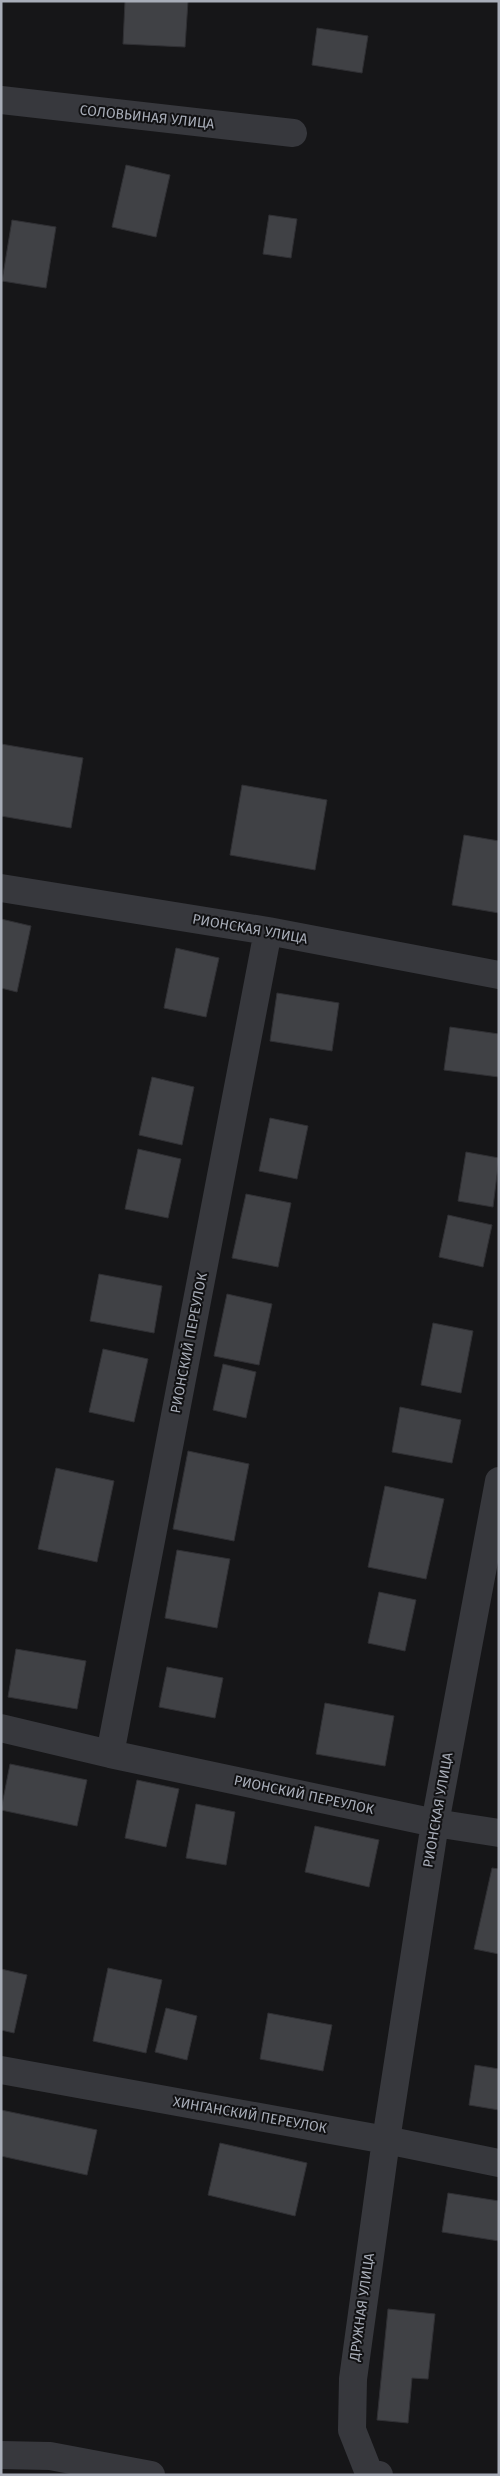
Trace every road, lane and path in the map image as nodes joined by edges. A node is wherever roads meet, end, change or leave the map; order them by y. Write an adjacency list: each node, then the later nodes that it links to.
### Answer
1 (1, 100): 2 (street, СОЛОВЬИНАЯ УЛИЦА)
2 (293, 133)
3 (1, 888): 4 (street, РИОНСКАЯ УЛИЦА)
4 (268, 931): 5 (street, РИОНСКАЯ УЛИЦА); 8 (street, РИОНСКИЙ ПЕРЕУЛОК)
5 (499, 975)
6 (499, 1481): 9 (street, РИОНСКАЯ УЛИЦА)
7 (1, 1728): 8 (street, РИОНСКИЙ ПЕРЕУЛОК)
8 (110, 1754): 9 (street, РИОНСКИЙ ПЕРЕУЛОК)
9 (435, 1823): 10 (street, РИОНСКИЙ ПЕРЕУЛОК); 12 (street, РИОНСКАЯ УЛИЦА)
10 (499, 1832)
11 (1, 2070): 12 (street, ХИНГАНСКИЙ ПЕРЕУЛОК)
12 (386, 2140): 13 (street, ХИНГАНСКИЙ ПЕРЕУЛОК); 15 (street, ДРУЖНАЯ УЛИЦА)
13 (499, 2163)
14 (1, 2455): 16 (street)
15 (371, 2474)
16 (151, 2475)

